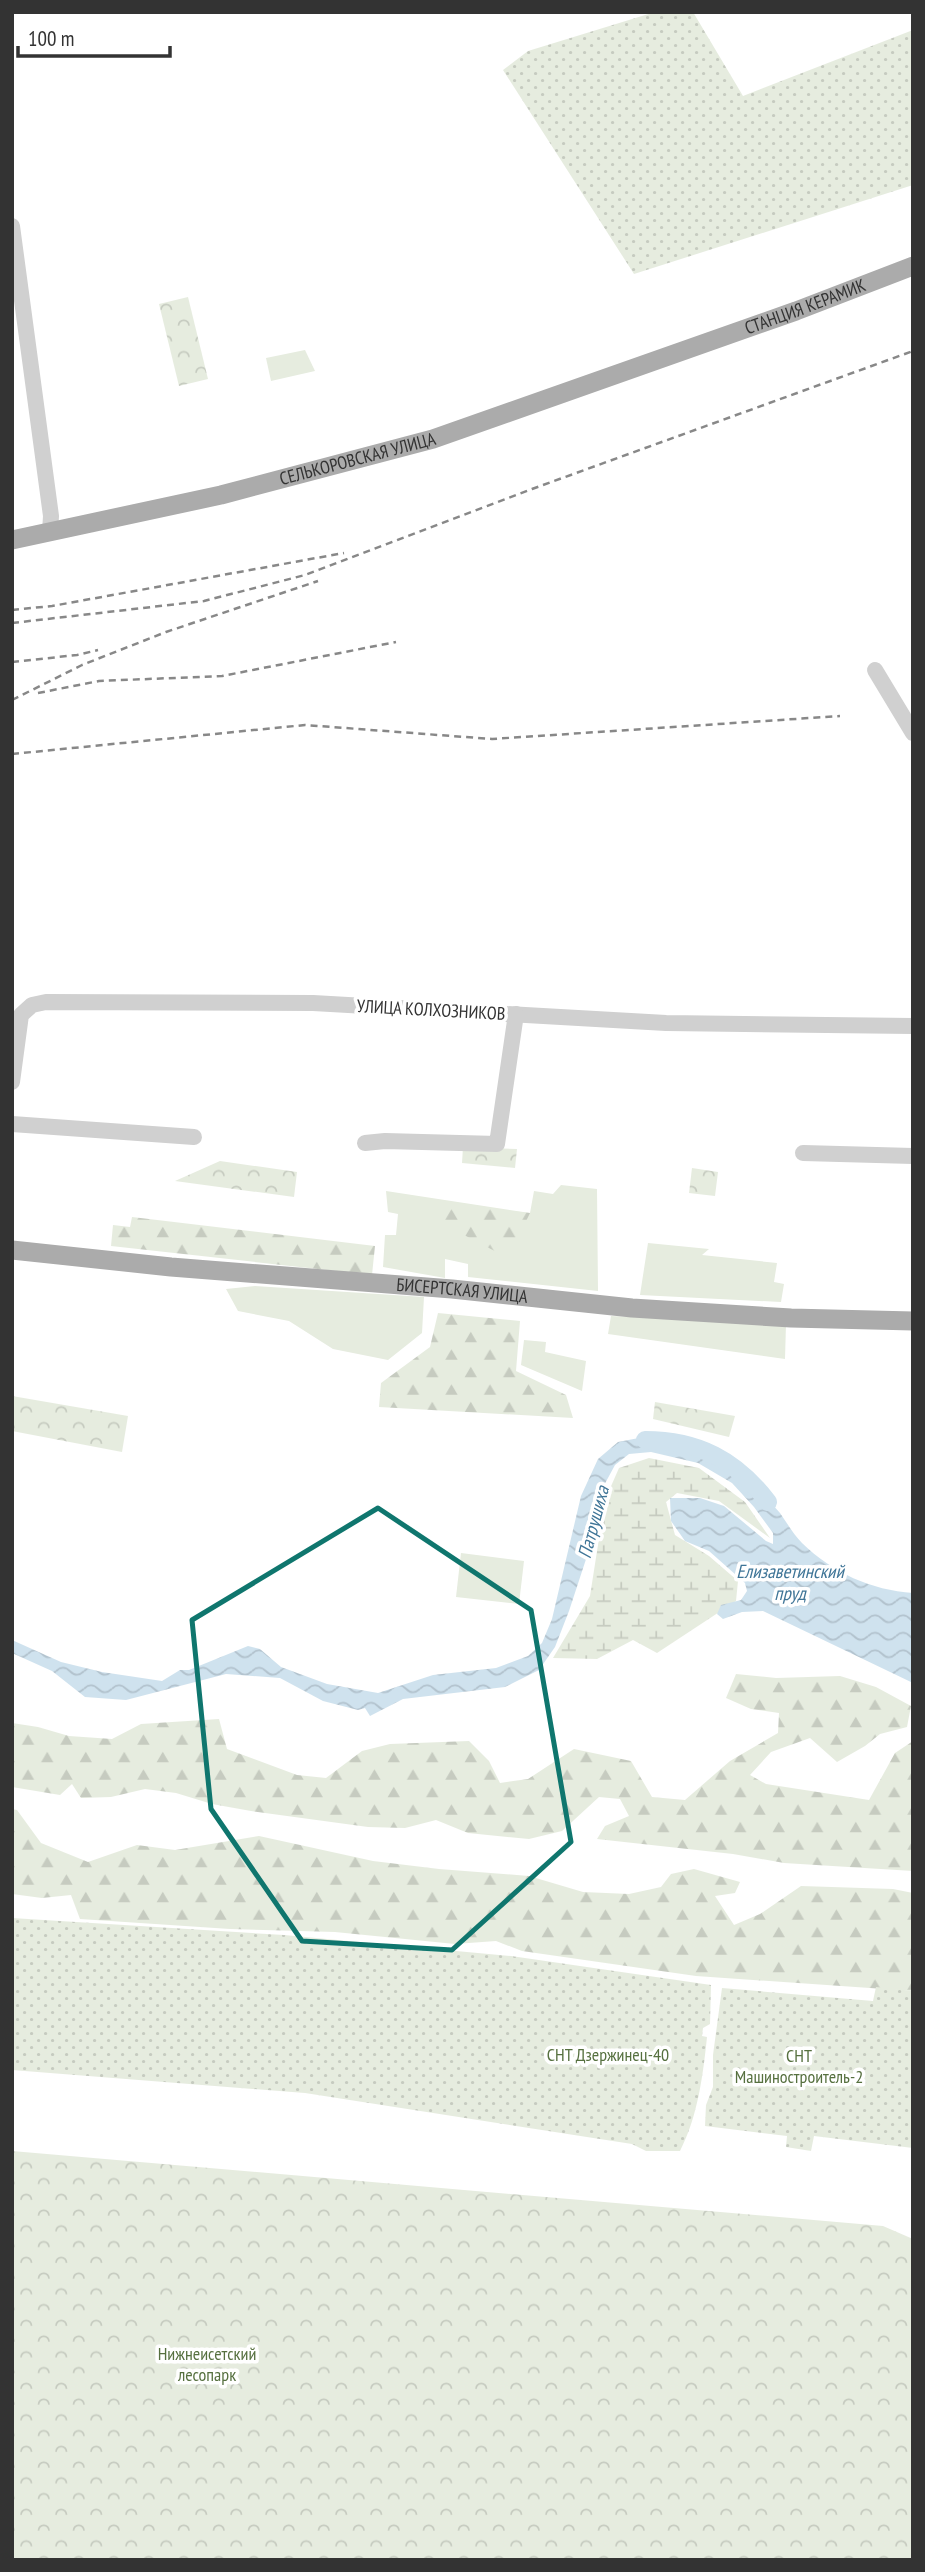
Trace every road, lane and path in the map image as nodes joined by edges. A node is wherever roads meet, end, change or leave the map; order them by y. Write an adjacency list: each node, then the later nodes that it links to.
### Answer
1 (12, 226): 4 (street)
2 (913, 266): 3 (main road, СТАНЦИЯ КЕРАМИК)
3 (695, 346): 4 (main road, СЕЛЬКОРОВСКАЯ УЛИЦА)
4 (50, 533): 5 (main road, СЕЛЬКОРОВСКАЯ УЛИЦА)
5 (12, 540)
6 (875, 670): 7 (street)
7 (913, 733)
8 (516, 1014): 9 (street, УЛИЦА КОЛХОЗНИКОВ); 10 (street, УЛИЦА КОЛХОЗНИКОВ); 13 (street)
9 (913, 1026)
10 (12, 1082)
11 (12, 1124): 12 (street)
12 (194, 1137)
13 (365, 1143)
14 (803, 1153): 15 (street)
15 (913, 1156)
16 (12, 1250): 17 (main road, БИСЕРТСКАЯ УЛИЦА)
17 (913, 1321)

